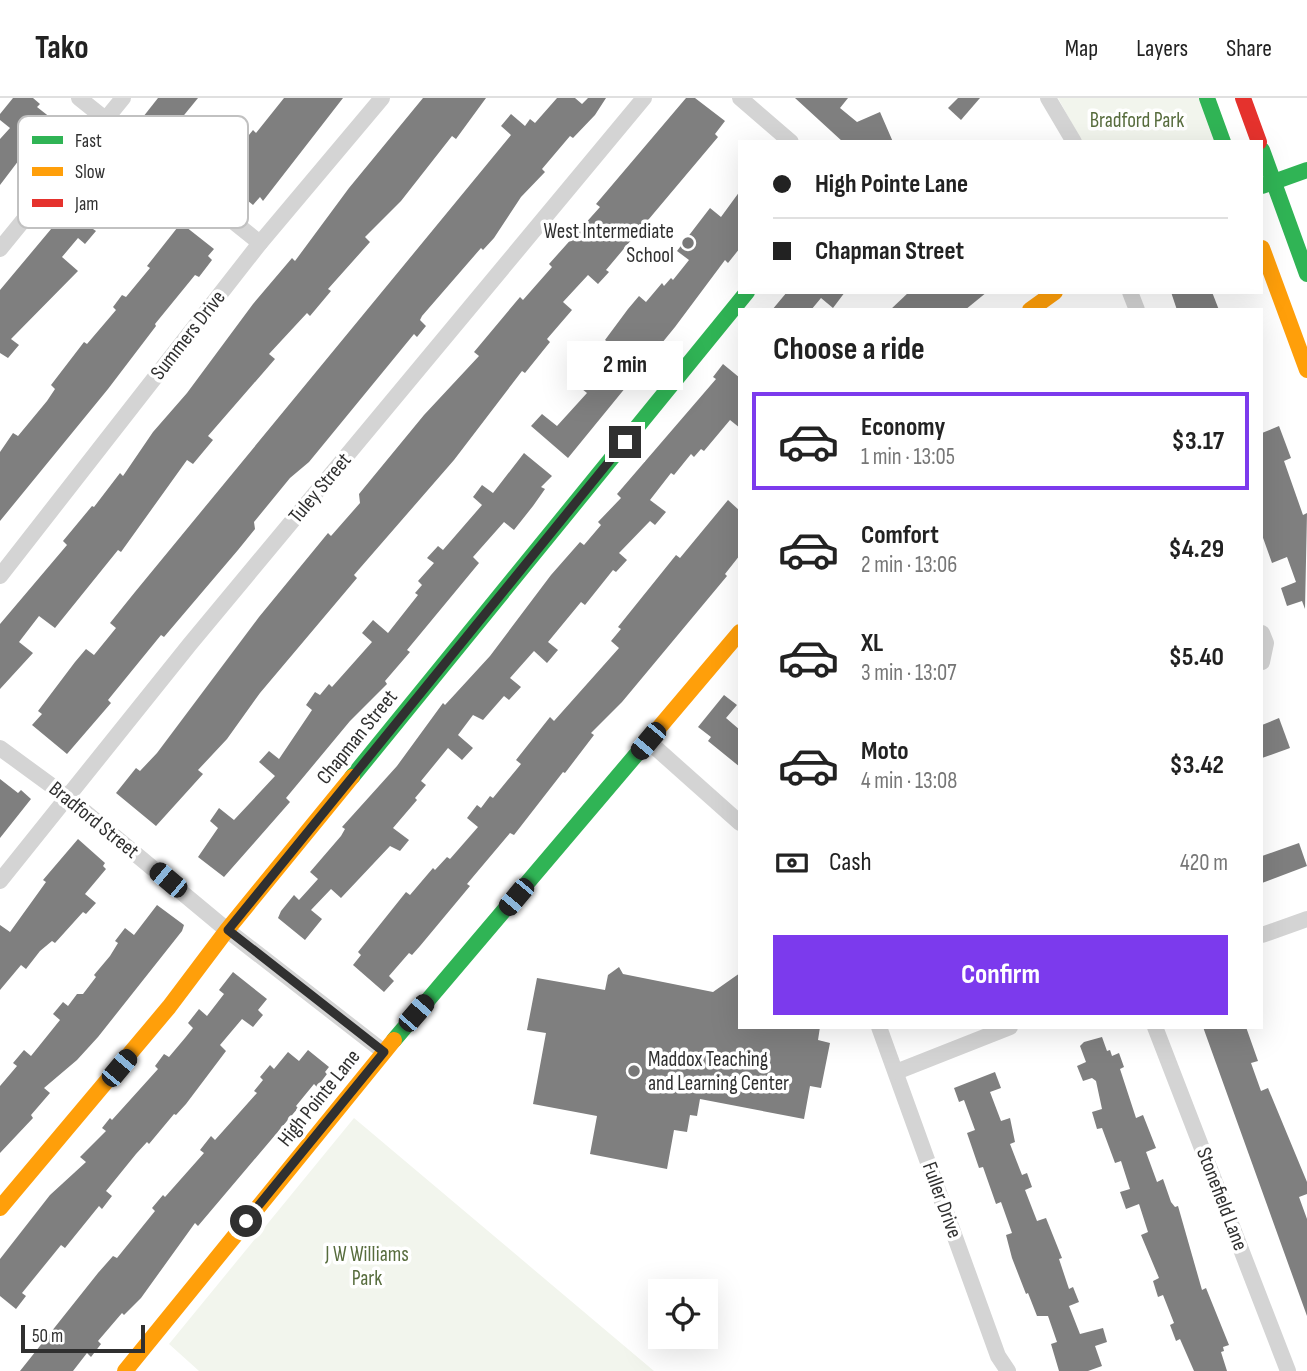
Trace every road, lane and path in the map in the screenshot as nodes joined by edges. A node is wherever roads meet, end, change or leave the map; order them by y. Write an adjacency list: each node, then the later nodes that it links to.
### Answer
1 (79, 98): 9 (street)
2 (123, 98): 10 (street)
3 (382, 98): 20 (street, Summers Drive)
4 (644, 98): 34 (street, Tuley Street)
5 (740, 98): 11 (street)
6 (1048, 98): 12 (street)
7 (1207, 98): 13 (street)
8 (1242, 98): 14 (street)
9 (101, 116)
10 (109, 116)
11 (789, 140)
12 (1073, 140)
13 (1222, 140)
14 (1258, 140)
15 (1263, 156): 17 (street)
16 (1307, 170): 17 (street)
17 (1268, 183): 23 (street)
18 (18, 227): 21 (street)
19 (241, 228): 20 (street)
20 (260, 243): 28 (street, Summers Drive)
21 (0, 249)
22 (1263, 251): 27 (street)
23 (1307, 274)
24 (745, 294): 38 (street, Chapman Street)
25 (1052, 294): 26 (street)
26 (1033, 308)
27 (1307, 370)
28 (0, 576)
29 (738, 634): 32 (street, High Pointe Lane)
30 (1263, 636): 31 (street)
31 (1263, 657)
32 (648, 741): 35 (street); 43 (street, High Pointe Lane)
33 (0, 748): 34 (street, Bradford Street)
34 (67, 797): 36 (street, Tuley Street); 38 (street, Bradford Street)
35 (738, 821)
36 (0, 881)
37 (1307, 919): 39 (street)
38 (228, 930): 43 (street, Bradford Street); 45 (street, Chapman Street)
39 (1263, 935)
40 (880, 1029): 44 (street, Fuller Drive)
41 (1005, 1029): 44 (street)
42 (1156, 1029): 48 (street, Stonefield Lane)
43 (384, 1052): 46 (street, High Pointe Lane)
44 (896, 1072): 47 (street, Fuller Drive)
45 (0, 1208)
46 (125, 1371)
47 (1008, 1371)
48 (1288, 1371)

